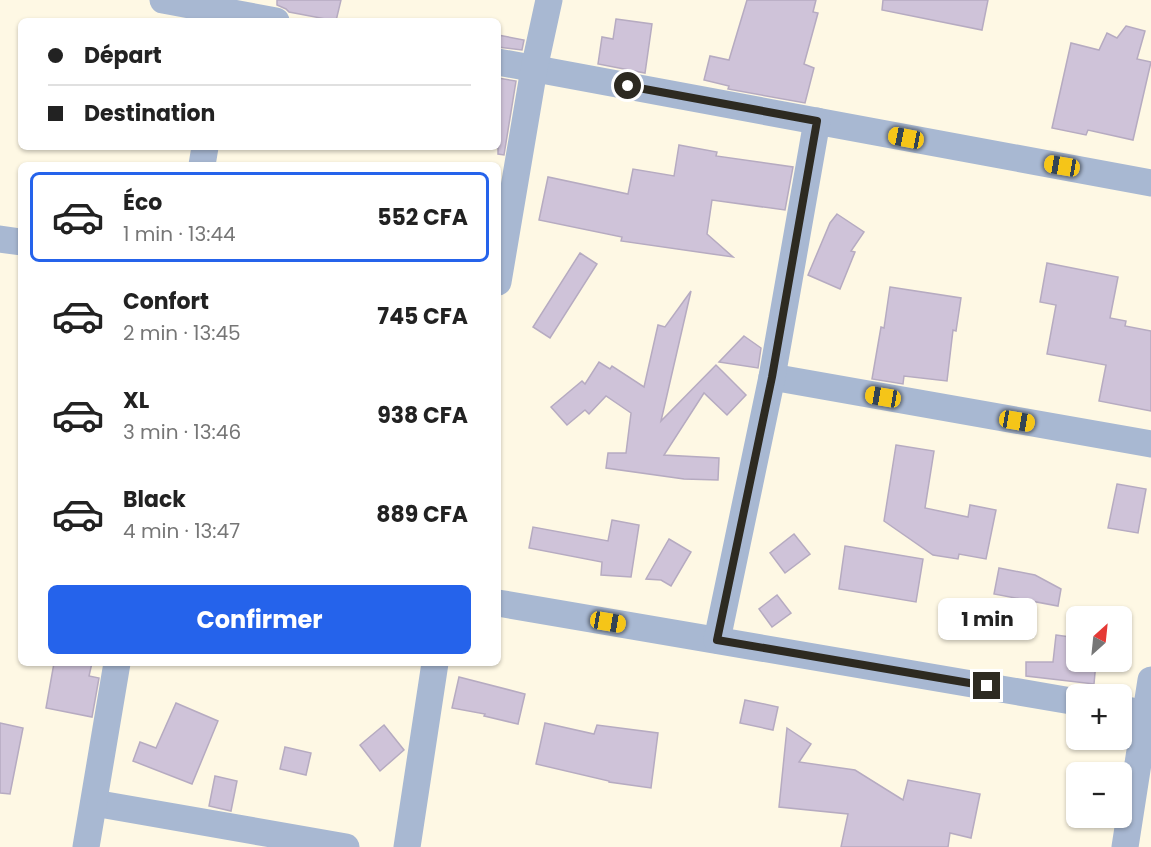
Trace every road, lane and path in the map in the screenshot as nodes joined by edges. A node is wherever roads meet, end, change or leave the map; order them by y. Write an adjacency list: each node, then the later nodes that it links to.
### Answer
1 (163, 0): 3 (street)
2 (549, 0): 6 (street)
3 (228, 11): 4 (street)
4 (262, 18)
5 (501, 63): 6 (street)
6 (534, 69): 7 (street); 11 (street)
7 (817, 121): 8 (street); 12 (street)
8 (1151, 183)
9 (0, 239): 10 (street)
10 (18, 242)
11 (501, 264)
12 (772, 377): 13 (street); 15 (street)
13 (1151, 444)
14 (501, 604): 15 (street)
15 (717, 640): 19 (street)
16 (117, 666): 21 (street)
17 (435, 666): 24 (street)
18 (1151, 680): 20 (street)
19 (1066, 700)
20 (1134, 712): 25 (street)
21 (94, 803): 22 (street); 23 (street)
22 (86, 847)
23 (346, 847)
24 (407, 847)
25 (1125, 847)

